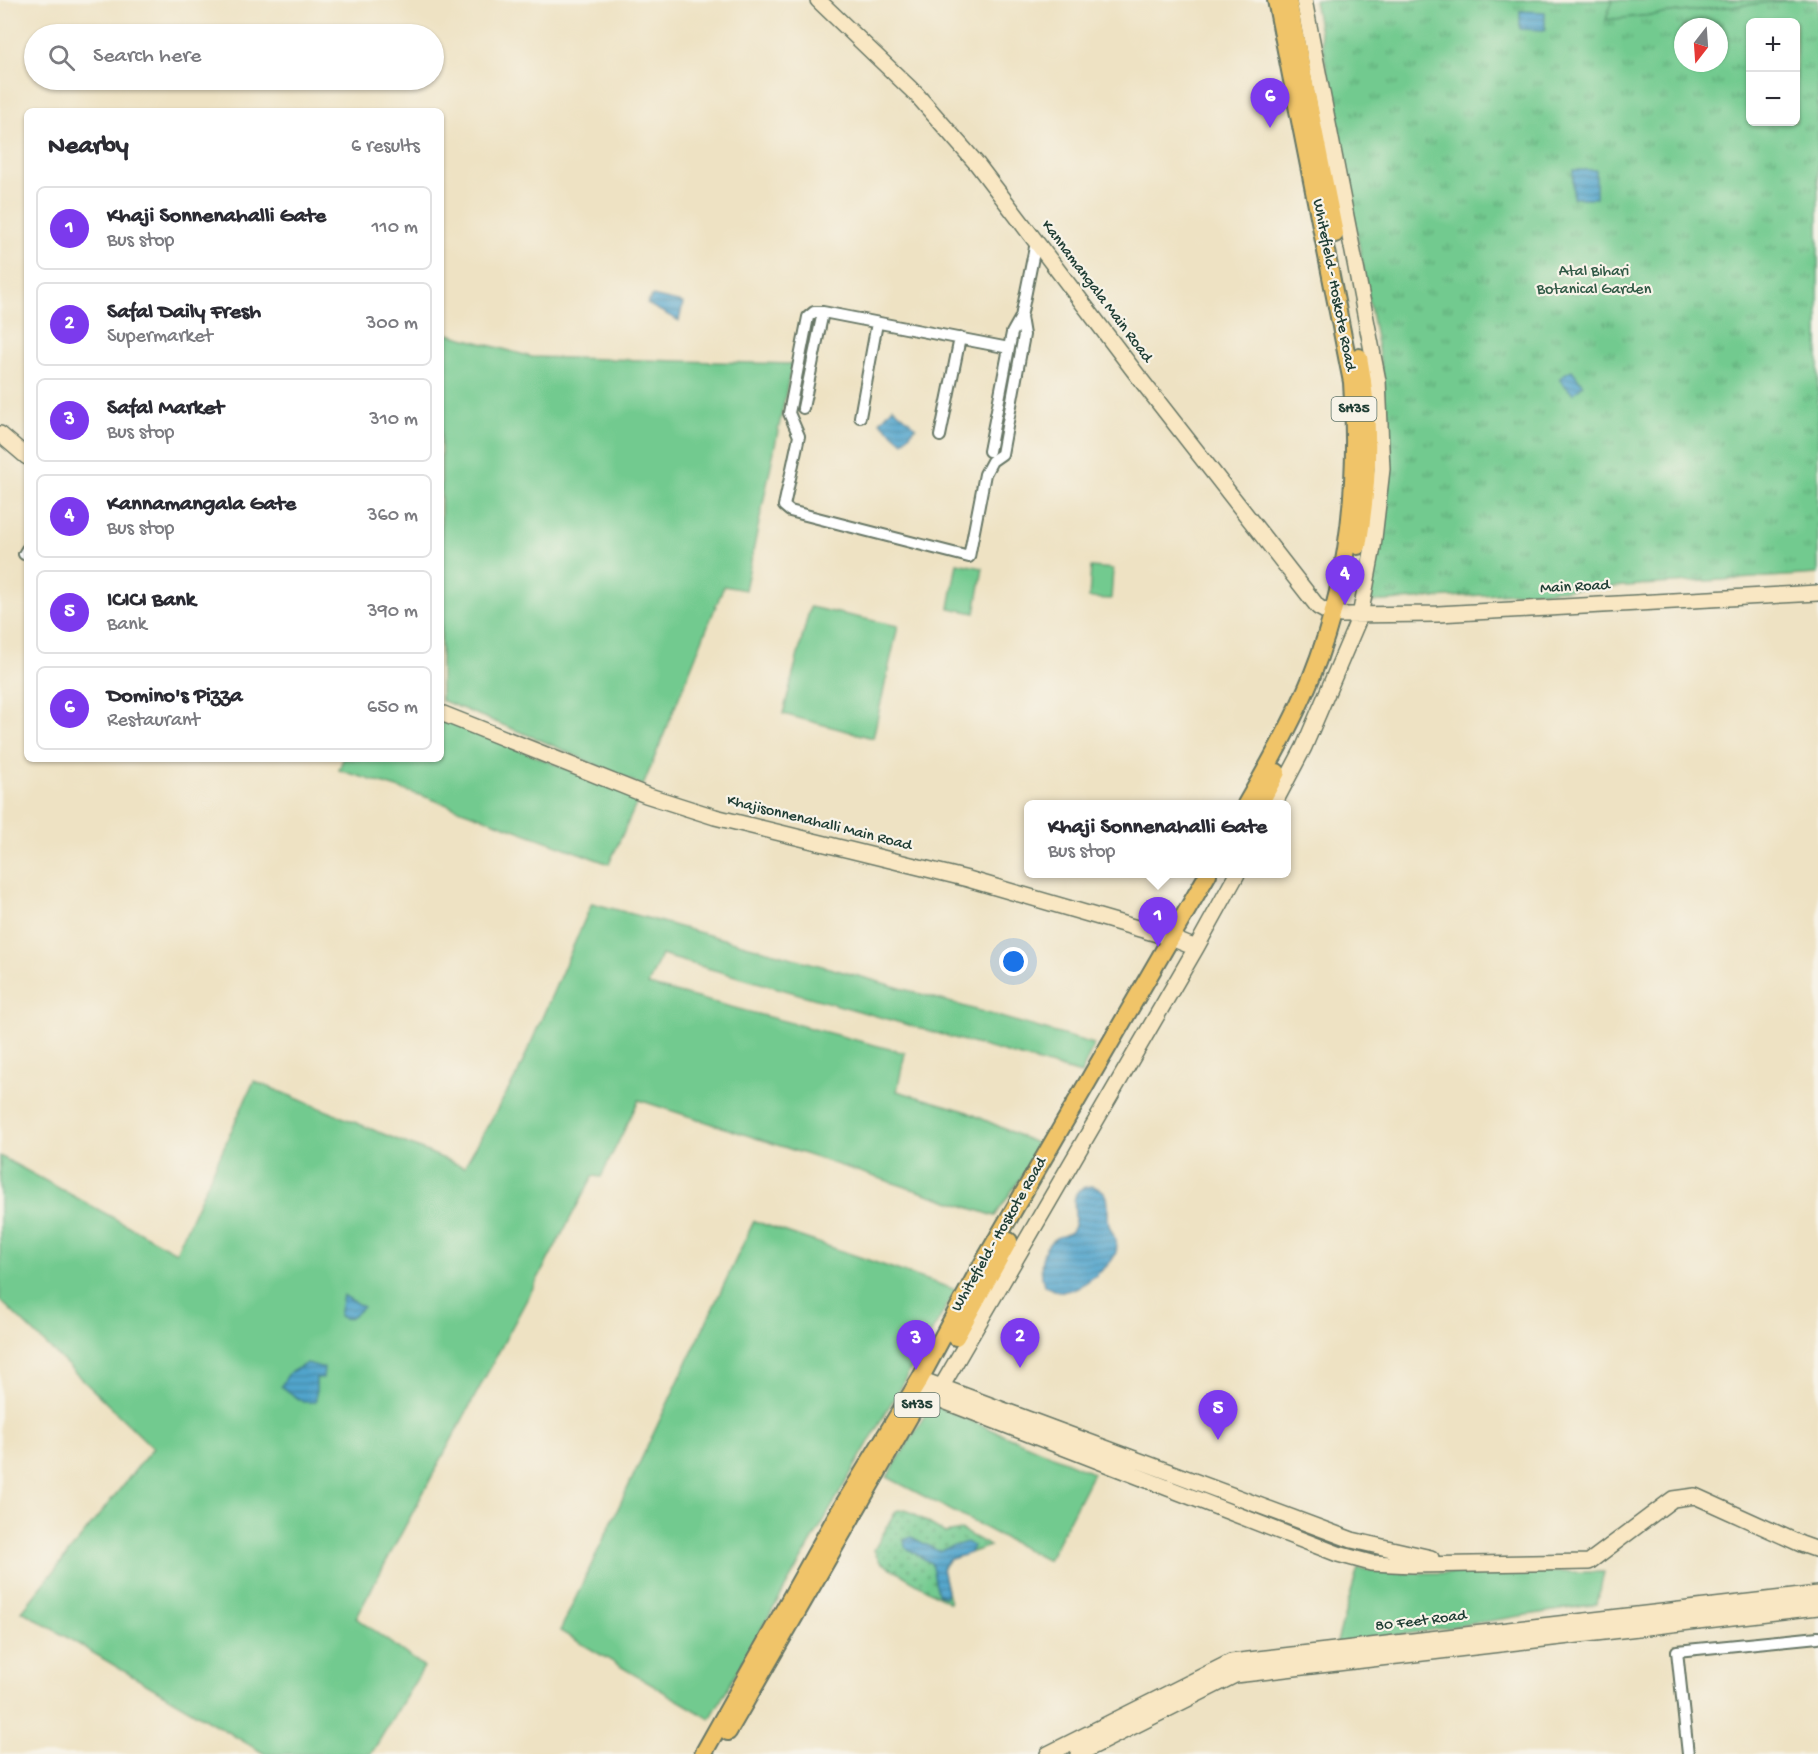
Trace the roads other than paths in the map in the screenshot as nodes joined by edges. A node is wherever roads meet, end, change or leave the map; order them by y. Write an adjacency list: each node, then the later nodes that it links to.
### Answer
1 (818, 0): 5 (street, Kannamangala Main Road)
2 (1276, 0): 18 (main road, Whitefield - Hoskote Road / SH35)
3 (1288, 0): 18 (main road, Whitefield - Hoskote Road / SH35)
4 (1304, 0): 19 (street)
5 (1036, 242): 7 (street); 18 (street, Kannamangala Main Road)
6 (823, 312): 7 (street); 8 (street); 11 (street)
7 (1021, 317): 10 (street)
8 (877, 323): 9 (street); 12 (street)
9 (960, 338): 10 (street); 14 (street)
10 (1009, 348): 15 (street)
11 (803, 408)
12 (860, 417)
13 (0, 434): 16 (street)
14 (940, 436)
15 (989, 451)
16 (24, 454)
17 (1818, 593): 19 (street, Main Road)
18 (1338, 615): 19 (street, Main Road); 21 (main road, Whitefield - Hoskote Road / SH35); 22 (main road, Whitefield - Hoskote Road / SH35)
19 (1360, 616): 23 (street)
20 (444, 714): 27 (street, Khajisonnenahalli Main Road)
21 (1248, 800)
22 (1262, 800)
23 (1276, 800)
24 (1206, 878): 27 (main road, Whitefield - Hoskote Road / SH35)
25 (1217, 878): 27 (main road, Whitefield - Hoskote Road / SH35)
26 (1233, 878): 27 (street)
27 (1183, 943): 28 (street); 28 (main road, Whitefield - Hoskote Road / SH35)
28 (927, 1388): 29 (street); 33 (main road, Whitefield - Hoskote Road / SH35); 34 (main road, Whitefield - Hoskote Road / SH35)
29 (1818, 1550)
30 (1818, 1594): 35 (street, 80 Feet Road)
31 (1818, 1607): 36 (street, 80 Feet Road)
32 (1818, 1637): 37 (street)
33 (703, 1754)
34 (715, 1754)
35 (1048, 1754)
36 (1078, 1754)
37 (1688, 1754)

